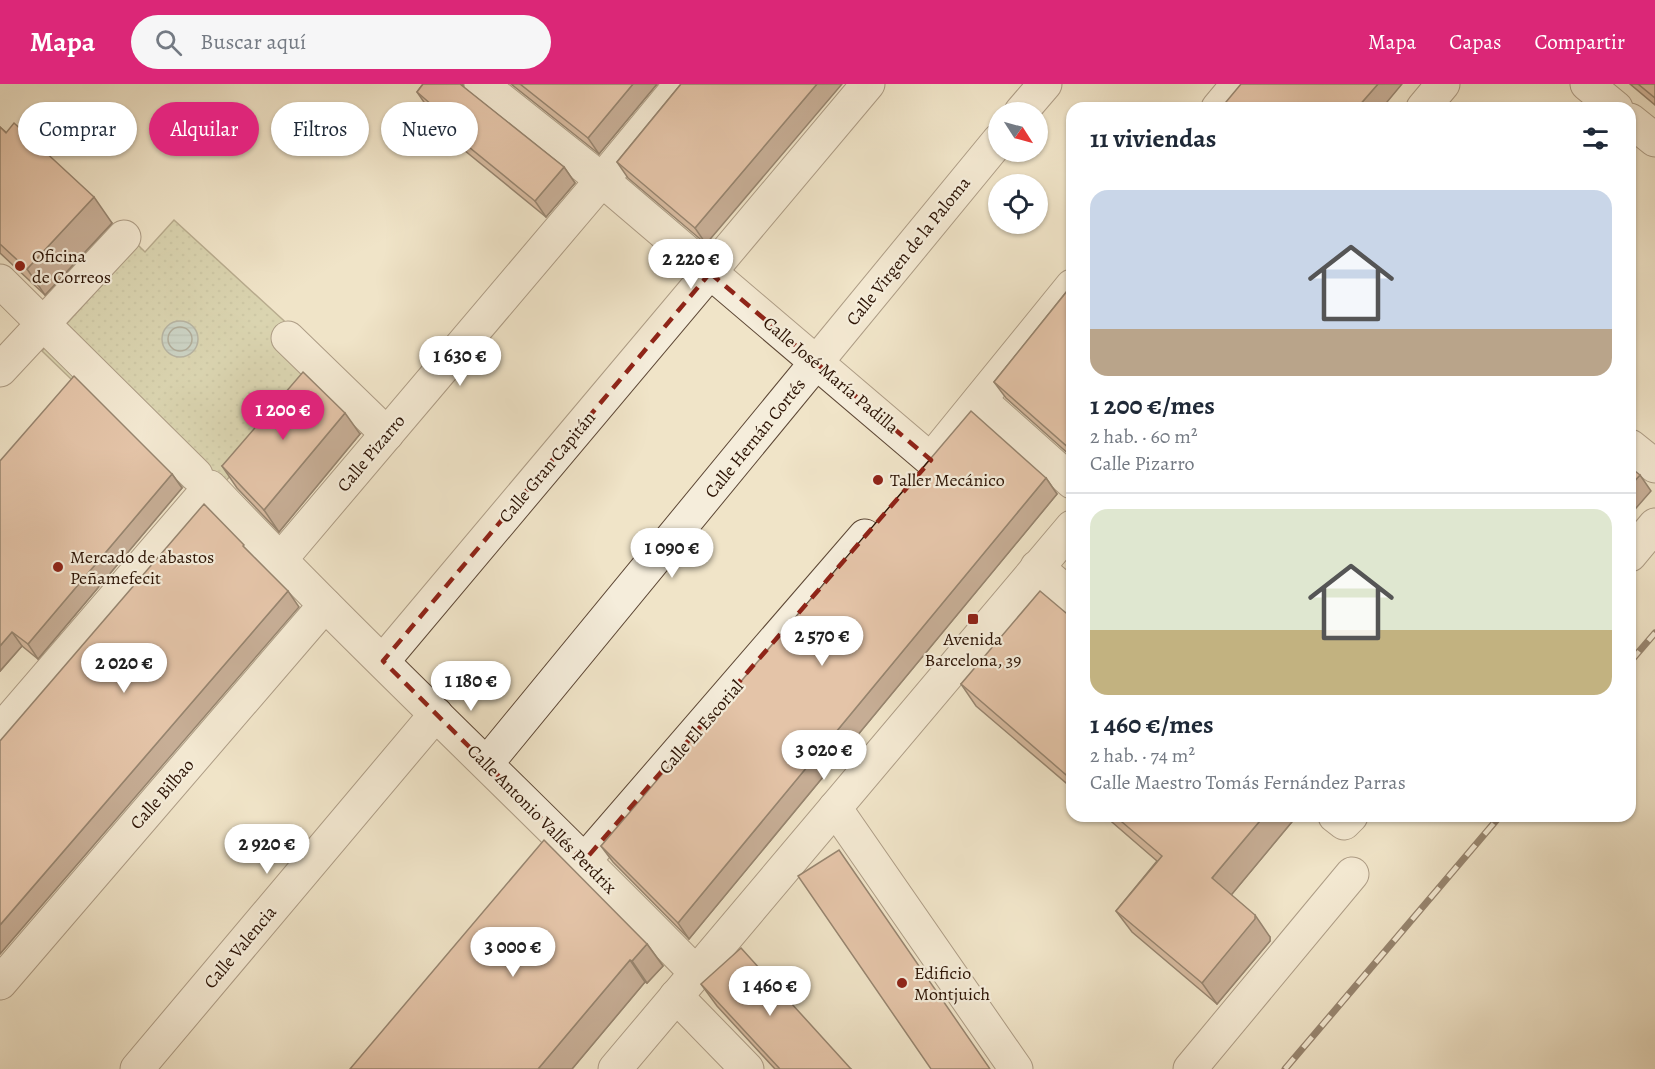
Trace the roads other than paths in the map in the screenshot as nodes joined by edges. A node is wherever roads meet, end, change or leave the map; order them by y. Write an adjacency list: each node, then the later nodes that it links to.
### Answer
1 (681, 84): 15 (street, Calle Pizarro)
2 (868, 84): 17 (street, Calle Gran Capitán)
3 (1045, 84): 8 (street)
4 (1238, 84): 9 (street)
5 (1443, 84): 10 (street)
6 (1587, 84): 11 (street)
7 (501, 90): 15 (street, Calle José María Padilla)
8 (1030, 102)
9 (1223, 102)
10 (1428, 102)
11 (1609, 102)
12 (1636, 125): 13 (street)
13 (1655, 140)
14 (988, 153): 22 (street, Calle Virgen de la Paloma)
15 (602, 180): 17 (street, Calle José María Padilla); 27 (street, Calle Pizarro)
16 (124, 237): 20 (street)
17 (710, 273): 22 (street, Calle José María Padilla); 40 (street, Calle Gran Capitán)
18 (0, 281): 20 (street, Calle Antonio Vallés Perdrix)
19 (1066, 293): 26 (street)
20 (44, 322): 24 (street); 31 (street, Calle Antonio Vallés Perdrix)
21 (288, 338): 23 (street)
22 (817, 363): 26 (street, Calle José María Padilla); 43 (street, Calle Hernán Cortés)
23 (316, 365): 25 (street); 27 (street)
24 (0, 370)
25 (293, 389)
26 (980, 400): 30 (street)
27 (387, 434): 36 (street, Calle Pizarro)
28 (1636, 451): 29 (street)
29 (1655, 466)
30 (1066, 477)
31 (203, 481): 36 (street, Calle Antonio Vallés Perdrix); 42 (street)
32 (885, 513): 47 (street, Calle El Escorial)
33 (1655, 525): 35 (street)
34 (1066, 534): 37 (street)
35 (1636, 548)
36 (280, 560): 39 (street, Calle Antonio Vallés Perdrix)
37 (1037, 567): 38 (street); 44 (street)
38 (1066, 592)
39 (325, 605): 40 (street, Calle Antonio Vallés Perdrix); 49 (street, Calle Bilbao)
40 (383, 661): 41 (street, Calle Antonio Vallés Perdrix)
41 (436, 714): 43 (street, Calle Antonio Vallés Perdrix); 51 (street, Calle Valencia)
42 (0, 731)
43 (487, 764): 45 (street, Calle Antonio Vallés Perdrix)
44 (835, 808): 50 (street); 54 (street)
45 (554, 831): 46 (street); 47 (street, Calle Antonio Vallés Perdrix)
46 (531, 857)
47 (584, 861): 50 (street, Calle Antonio Vallés Perdrix)
48 (1352, 874): 55 (street)
49 (0, 983)
50 (686, 984): 52 (street); 53 (street, Calle Antonio Vallés Perdrix)
51 (137, 1069)
52 (615, 1069)
53 (747, 1069)
54 (1016, 1069)
55 (1190, 1069)

